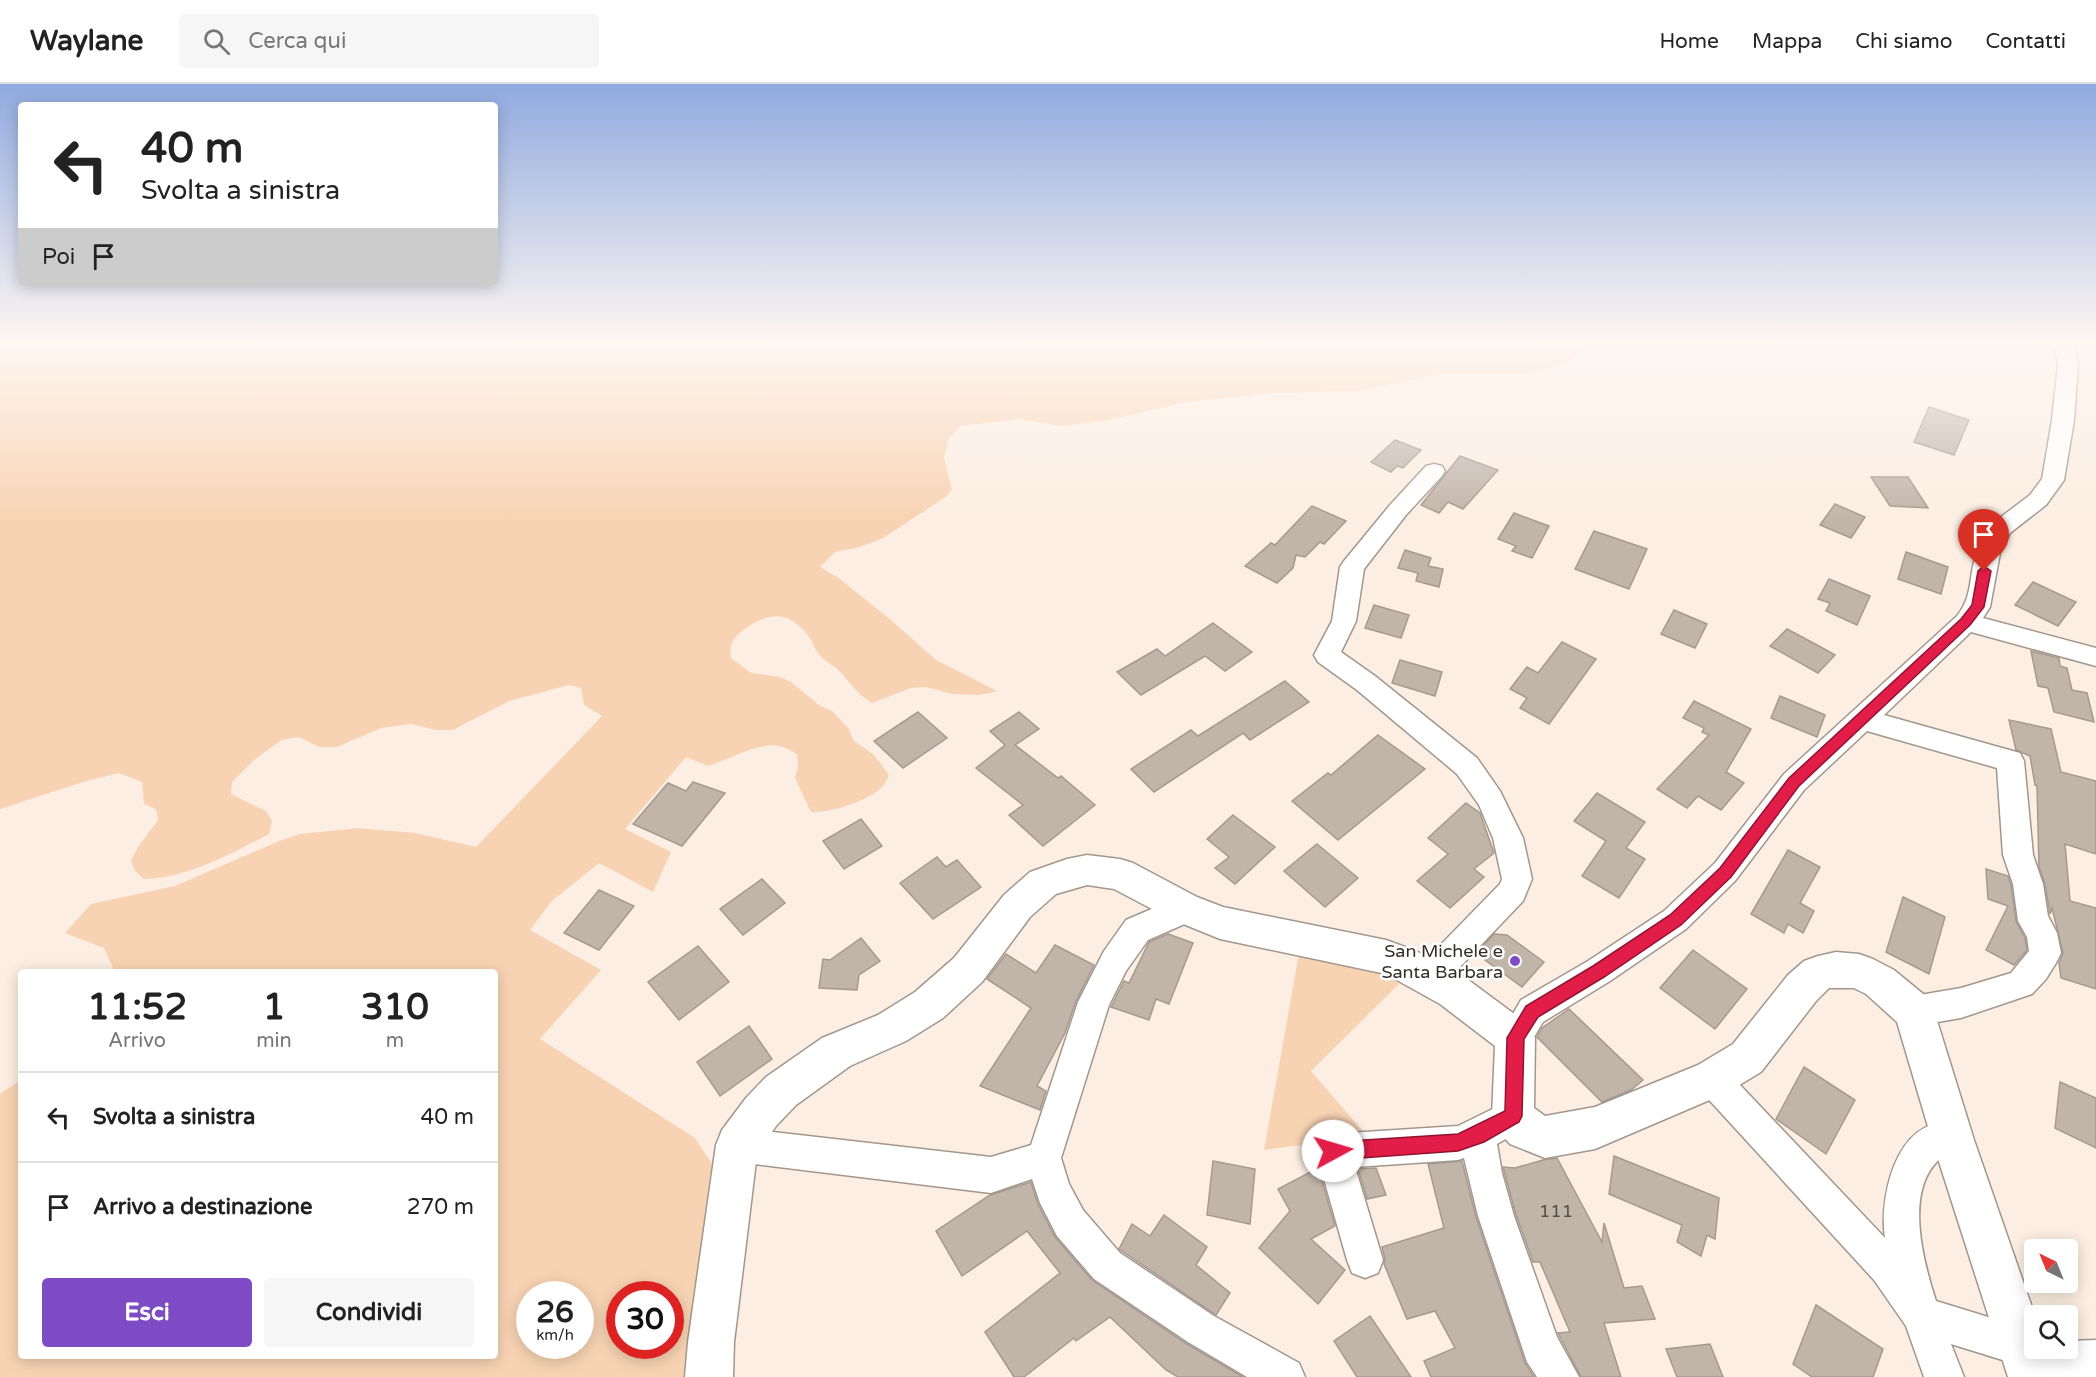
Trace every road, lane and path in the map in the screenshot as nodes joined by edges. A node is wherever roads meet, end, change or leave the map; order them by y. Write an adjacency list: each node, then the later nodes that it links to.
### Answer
1 (2065, 401): 3 (street)
2 (1434, 471): 7 (street)
3 (1966, 622): 4 (street); 5 (street)
4 (2096, 657)
5 (1862, 720): 8 (street); 9 (street)
6 (1184, 908): 7 (street); 14 (street); 15 (street)
7 (1430, 977): 9 (street)
8 (1914, 1011): 10 (street); 13 (street)
9 (1515, 1038): 11 (street)
10 (1712, 1079): 11 (street); 17 (street)
11 (1513, 1116): 12 (street)
12 (1478, 1136): 16 (street); 22 (street)
13 (1953, 1140): 17 (street); 19 (street)
14 (737, 1145): 15 (street); 20 (street)
15 (1044, 1158): 21 (street)
16 (1365, 1260)
17 (1922, 1316): 19 (street); 23 (street)
18 (2096, 1359): 19 (street)
19 (2027, 1362)
20 (709, 1377)
21 (1285, 1377)
22 (1558, 1377)
23 (1944, 1377)

